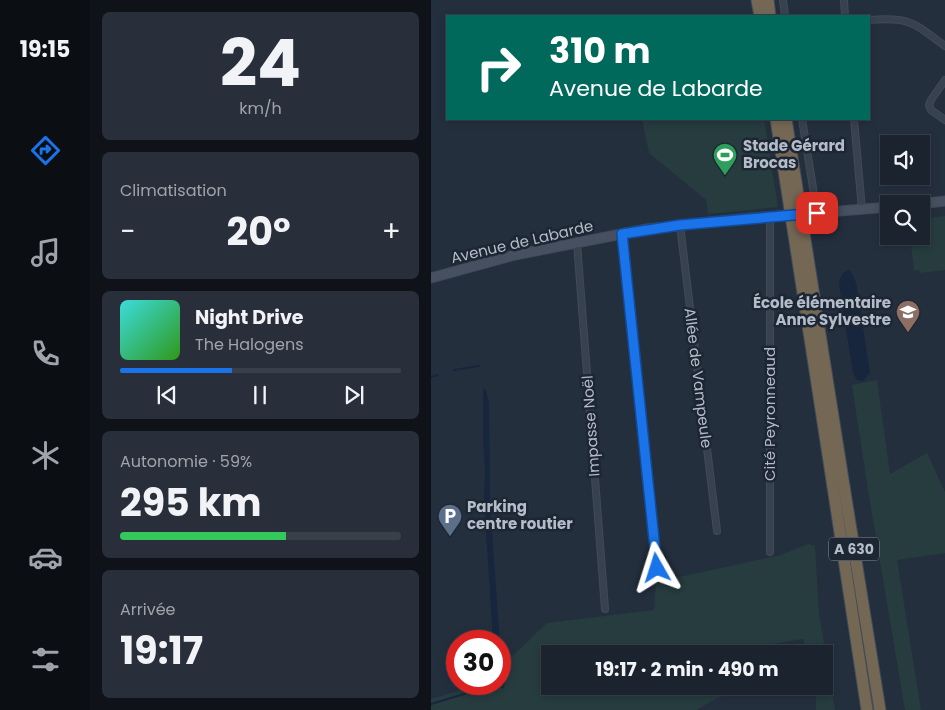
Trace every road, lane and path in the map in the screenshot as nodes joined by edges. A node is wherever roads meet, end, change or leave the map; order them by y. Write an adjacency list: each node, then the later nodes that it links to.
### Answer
1 (757, 0): 5 (highway)
2 (768, 0): 6 (highway)
3 (783, 0): 7 (street)
4 (844, 0): 8 (street)
5 (760, 15)
6 (770, 15)
7 (785, 15)
8 (845, 15)
9 (870, 20): 10 (street)
10 (945, 46)
11 (945, 80): 16 (street)
12 (776, 120): 27 (highway, A 630, bridge)
13 (786, 120): 27 (highway, A 630, bridge)
14 (802, 120): 21 (street)
15 (854, 120): 20 (street)
16 (945, 120)
17 (945, 201): 18 (main road)
18 (930, 203)
19 (880, 208): 20 (main road, Avenue de Labarde)
20 (862, 210): 21 (main road, Avenue de Labarde)
21 (817, 213): 22 (main road, Avenue de Labarde)
22 (770, 216): 23 (main road, Avenue de Labarde); 29 (street, Cité Peyronneaud)
23 (680, 225): 24 (main road, Avenue de Labarde); 28 (street, Allée de Vampeule)
24 (622, 234): 25 (main road, Avenue de Labarde); 30 (street)
25 (577, 243): 26 (main road, Avenue de Labarde); 31 (street, Impasse Noël)
26 (431, 278)
27 (839, 487): 32 (highway, A 630); 33 (highway, A 630)
28 (717, 531)
29 (769, 552)
30 (657, 568)
31 (605, 609)
32 (864, 612): 36 (highway, A 630); 37 (highway)
33 (853, 617): 34 (highway); 35 (highway, A 630)
34 (861, 710)
35 (867, 710)
36 (880, 710)
37 (887, 710)

